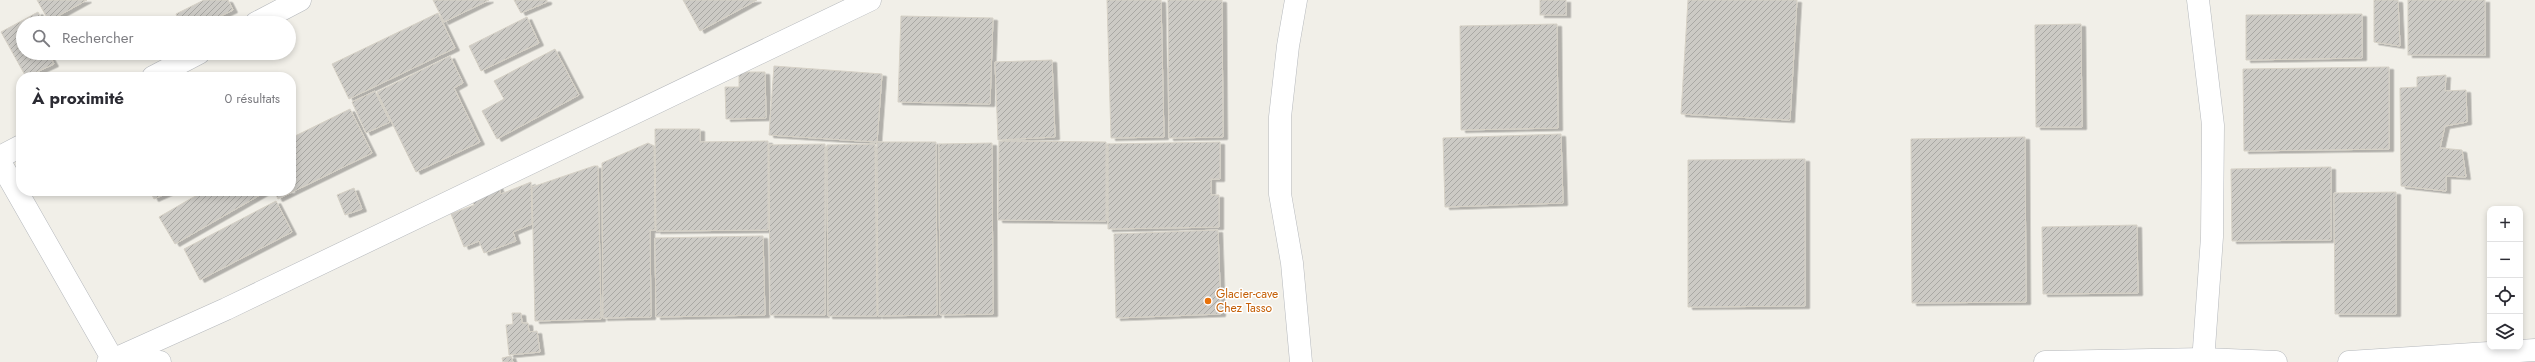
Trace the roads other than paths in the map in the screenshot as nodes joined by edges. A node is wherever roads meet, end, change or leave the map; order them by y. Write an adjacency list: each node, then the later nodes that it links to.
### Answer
1 (300, 0): 5 (street)
2 (870, 0): 15 (street)
3 (1296, 0): 17 (street)
4 (2198, 0): 14 (street)
5 (269, 16)
6 (186, 60): 7 (street)
7 (163, 72)
8 (16, 149): 9 (street)
9 (0, 157)
10 (0, 162): 11 (street)
11 (16, 191)
12 (19, 196): 15 (street)
13 (2535, 350): 20 (street)
14 (2203, 360): 18 (street); 19 (street)
15 (110, 361): 16 (street)
16 (160, 362)
17 (1301, 362)
18 (2045, 362)
19 (2276, 362)
20 (2349, 362)

